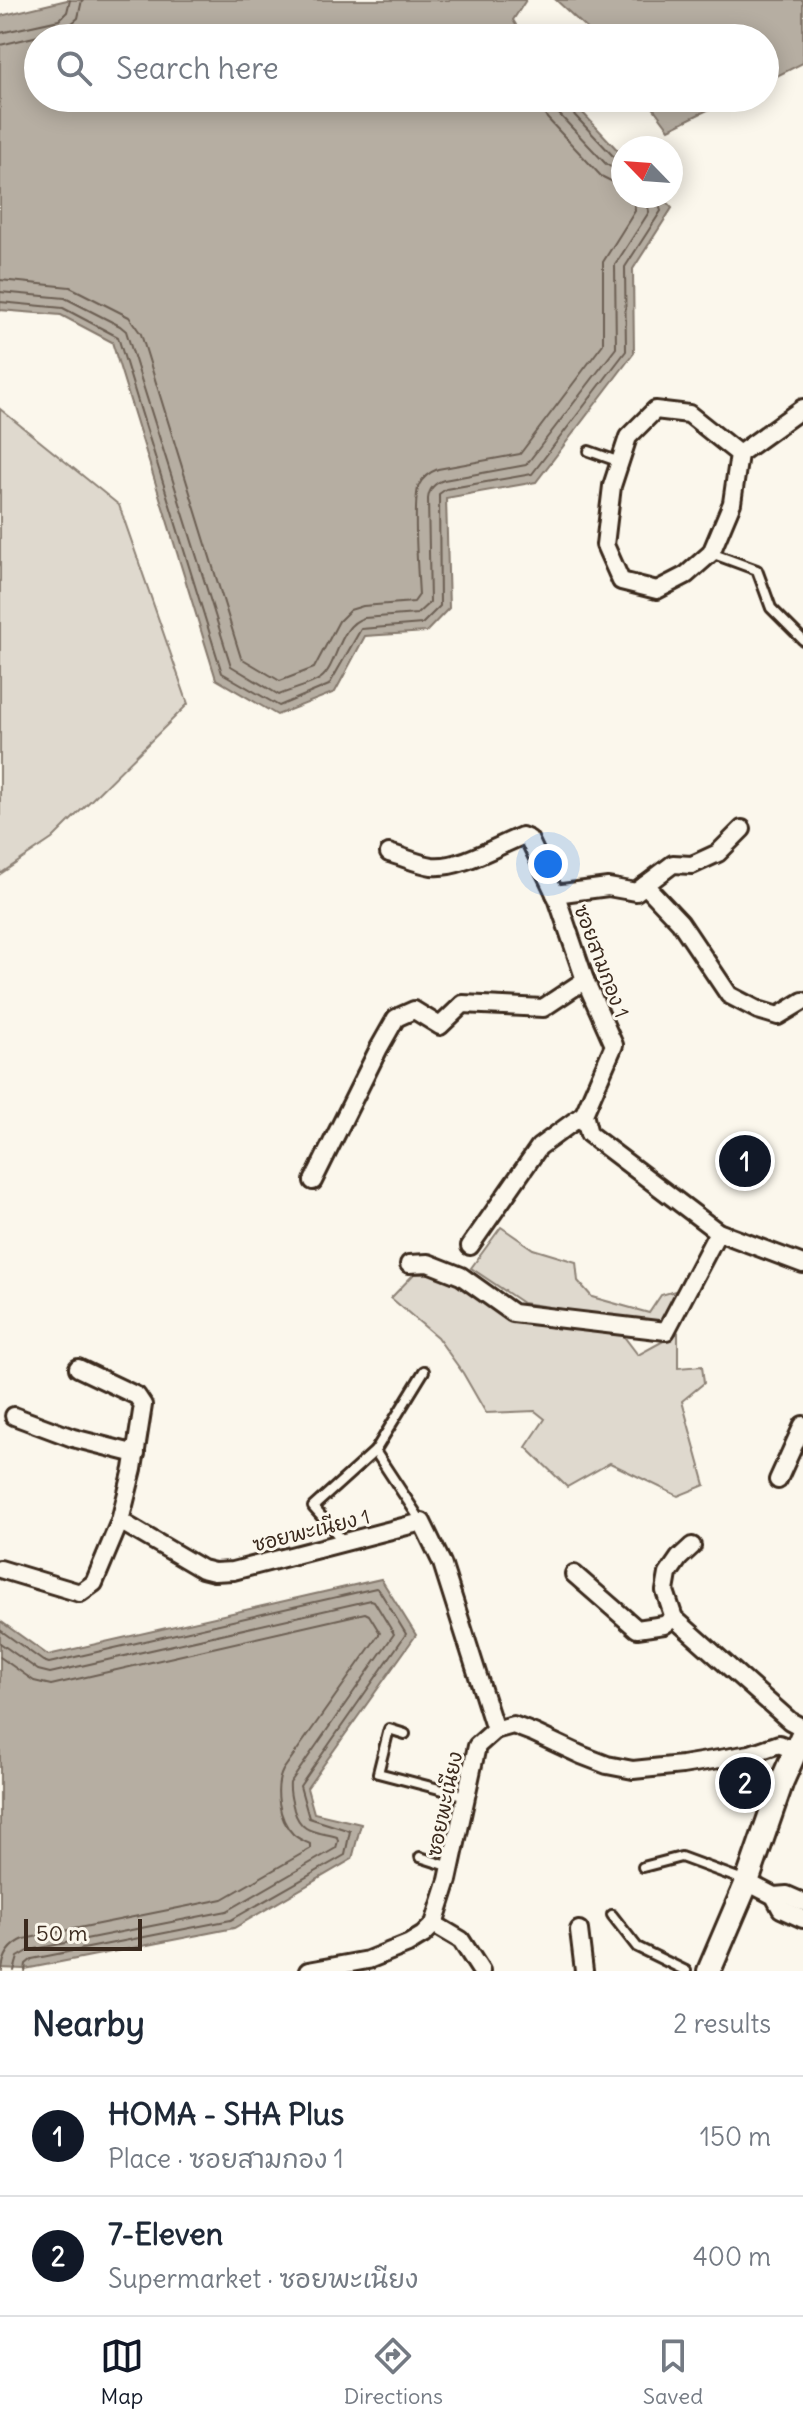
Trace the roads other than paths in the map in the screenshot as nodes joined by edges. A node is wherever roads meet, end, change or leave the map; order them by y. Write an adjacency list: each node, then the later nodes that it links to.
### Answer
1 (803, 408): 3 (street)
2 (589, 451): 4 (lane)
3 (739, 454): 4 (street); 5 (street)
4 (620, 462): 5 (street)
5 (711, 553): 6 (lane)
6 (803, 640)
7 (742, 829): 9 (street)
8 (389, 853): 10 (street, ซอยสามกอง 1)
9 (645, 885): 10 (street); 12 (street)
10 (555, 894): 11 (street, ซอยสามกอง 1)
11 (585, 980): 13 (street, ซอยสามกอง 1); 14 (street)
12 (803, 1001)
13 (584, 1114): 15 (street); 16 (street)
14 (313, 1181)
15 (718, 1232): 17 (street); 18 (street)
16 (470, 1246)
17 (409, 1264)
18 (803, 1264)
19 (78, 1368): 24 (street)
20 (424, 1371): 23 (lane)
21 (14, 1416): 24 (street)
22 (803, 1425): 25 (street)
23 (375, 1451): 27 (lane); 28 (lane)
24 (136, 1454): 26 (street)
25 (778, 1480)
26 (120, 1521): 28 (street, ซอยพะเนียง 1); 30 (street)
27 (422, 1522): 28 (street, ซอยพะเนียง 1); 33 (street)
28 (344, 1543)
29 (692, 1546): 32 (street)
30 (0, 1569)
31 (574, 1574): 32 (street)
32 (674, 1618): 35 (street)
33 (495, 1730): 35 (street); 36 (street, ซอยพะเนียง)
34 (405, 1734): 36 (lane)
35 (800, 1737): 40 (main road)
36 (466, 1796): 38 (street, ซอยพะเนียง)
37 (420, 1857): 38 (lane)
38 (451, 1867): 45 (street, ซอยพะเนียง)
39 (643, 1867): 40 (lane)
40 (747, 1882): 41 (street); 52 (main road)
41 (774, 1896): 42 (street); 44 (street)
42 (803, 1902)
43 (612, 1915): 51 (lane)
44 (803, 1919)
45 (434, 1924): 47 (street); 49 (street)
46 (579, 1930): 50 (street)
47 (353, 1967): 48 (street)
48 (308, 1971)
49 (481, 1971)
50 (584, 1971)
51 (686, 1971)
52 (709, 1971)

